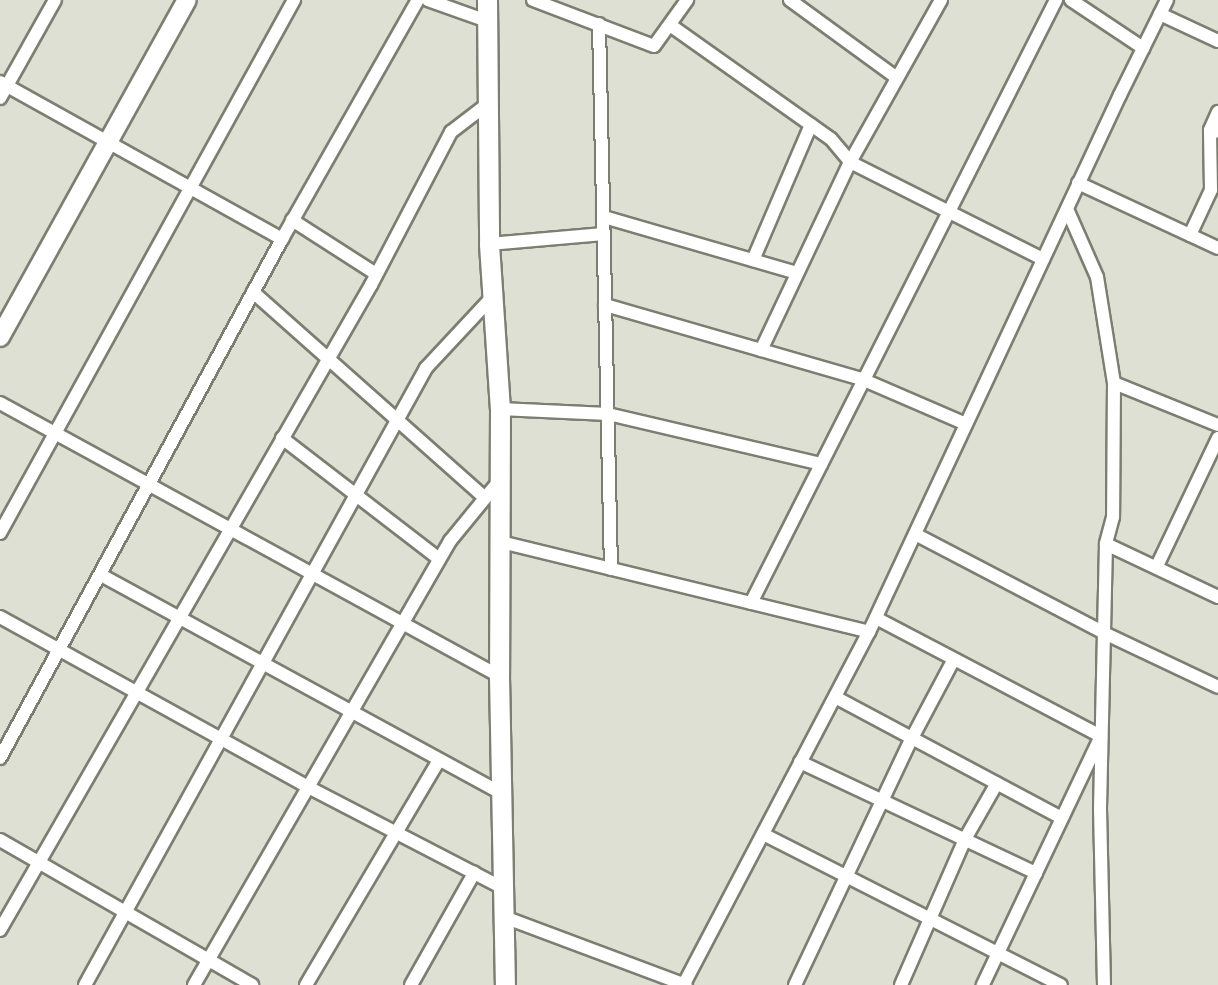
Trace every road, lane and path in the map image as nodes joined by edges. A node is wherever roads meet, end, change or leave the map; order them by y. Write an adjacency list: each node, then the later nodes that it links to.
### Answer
1 (55, 0): 21 (street)
2 (187, 0): 27 (street)
3 (294, 0): 30 (street)
4 (418, 0): 34 (street)
5 (428, 0): 15 (street)
6 (487, 0): 15 (main road)
7 (534, 0): 16 (street)
8 (687, 0): 17 (street)
9 (790, 0): 20 (street)
10 (940, 0): 20 (street)
11 (1056, 0): 32 (street)
12 (1071, 0): 19 (street)
13 (1167, 0): 14 (street)
14 (1160, 14): 18 (street); 19 (street)
15 (486, 21): 23 (main road)
16 (600, 24): 17 (street); 33 (street)
17 (670, 25): 25 (street)
18 (1218, 41)
19 (1143, 48): 29 (street)
20 (897, 78): 28 (street)
21 (3, 84): 22 (street); 27 (street)
22 (0, 98)
23 (486, 105): 38 (main road); 43 (street)
24 (1218, 112): 26 (street)
25 (811, 125): 28 (street); 41 (street)
26 (1214, 132): 36 (street)
27 (108, 142): 30 (street); 47 (street)
28 (850, 162): 32 (street); 42 (street)
29 (1078, 183): 31 (street); 36 (street)
30 (191, 188): 37 (street); 58 (street)
31 (1067, 209): 40 (street); 51 (street)
32 (948, 212): 40 (street); 50 (street)
33 (604, 217): 35 (street); 41 (street)
34 (292, 220): 37 (street); 43 (street)
35 (604, 234): 38 (street); 46 (street)
36 (1190, 235): 39 (street)
37 (282, 239): 44 (street)
38 (489, 244): 45 (main road)
39 (1218, 248)
40 (1043, 259): 56 (street)
41 (753, 260): 42 (street)
42 (797, 273): 48 (street)
43 (376, 274): 49 (street)
44 (253, 292): 49 (street); 63 (street)
45 (495, 295): 53 (main road); 55 (street)
46 (605, 305): 48 (street); 54 (street)
47 (0, 337)
48 (761, 350): 50 (street)
49 (328, 359): 55 (street); 59 (street)
50 (863, 380): 56 (street); 61 (street)
51 (1114, 383): 57 (street); 70 (street)
52 (0, 403): 58 (street)
53 (500, 409): 54 (street); 62 (main road)
54 (608, 414): 61 (street); 73 (street)
55 (397, 420): 64 (street); 65 (street)
56 (966, 424): 68 (street)
57 (1218, 425)
58 (55, 433): 63 (street); 67 (street)
59 (282, 438): 64 (street); 66 (street)
60 (1218, 438): 72 (street)
61 (821, 464): 77 (street)
62 (500, 480): 65 (street); 69 (main road)
63 (150, 485): 66 (street); 75 (street)
64 (356, 494): 71 (street); 74 (street)
65 (485, 498): 71 (street)
66 (230, 529): 74 (street); 80 (street)
67 (0, 533)
68 (915, 534): 79 (street); 83 (street)
69 (501, 542): 73 (street); 87 (main road)
70 (1106, 544): 72 (street); 83 (street)
71 (439, 559): 81 (street)
72 (1157, 566): 76 (street)
73 (611, 569): 77 (street)
74 (312, 574): 81 (street); 86 (street)
75 (101, 575): 80 (street); 84 (street)
76 (1218, 597)
77 (751, 603): 82 (street)
78 (0, 617): 84 (street)
79 (876, 618): 82 (street); 85 (street)
80 (178, 620): 86 (street); 89 (street)
81 (402, 623): 87 (street); 91 (street)
82 (869, 632): 90 (street)
83 (1104, 633): 88 (street); 92 (street)
84 (60, 650): 89 (street); 95 (street)
85 (954, 659): 92 (street); 93 (street)
86 (263, 662): 91 (street); 94 (street)
87 (499, 676): 100 (main road)
88 (1218, 687)
89 (136, 692): 94 (street); 107 (street)
90 (835, 696): 93 (street); 97 (street)
91 (350, 713): 96 (street); 99 (street)
92 (1101, 736): 102 (street); 130 (street)
93 (912, 738): 98 (street); 101 (street)
94 (221, 739): 99 (street); 112 (street)
95 (0, 758)
96 (439, 760): 100 (street); 103 (street)
97 (800, 762): 101 (street); 104 (street)
98 (997, 782): 102 (street); 105 (street)
99 (308, 787): 103 (street); 117 (street)
100 (502, 794): 111 (main road)
101 (883, 801): 105 (street); 110 (street)
102 (1062, 817): 109 (street)
103 (394, 832): 108 (street); 122 (street)
104 (762, 834): 110 (street); 125 (street)
105 (965, 839): 109 (street); 114 (street)
106 (0, 840): 107 (street)
107 (39, 862): 112 (street); 115 (street)
108 (474, 873): 111 (street); 123 (street)
109 (1036, 873): 116 (street)
110 (848, 877): 114 (street); 126 (street)
111 (503, 888): 113 (main road)
112 (125, 912): 117 (street); 119 (street)
113 (504, 917): 118 (street); 124 (main road)
114 (931, 919): 116 (street); 127 (street)
115 (0, 930)
116 (998, 953): 128 (street); 129 (street)
117 (208, 960): 120 (street); 121 (street)
118 (659, 981): 125 (street)
119 (85, 985)
120 (194, 985)
121 (252, 985)
122 (306, 985)
123 (411, 985)
124 (505, 985)
125 (685, 985)
126 (795, 985)
127 (901, 985)
128 (983, 985)
129 (1060, 985)
130 (1104, 985)

